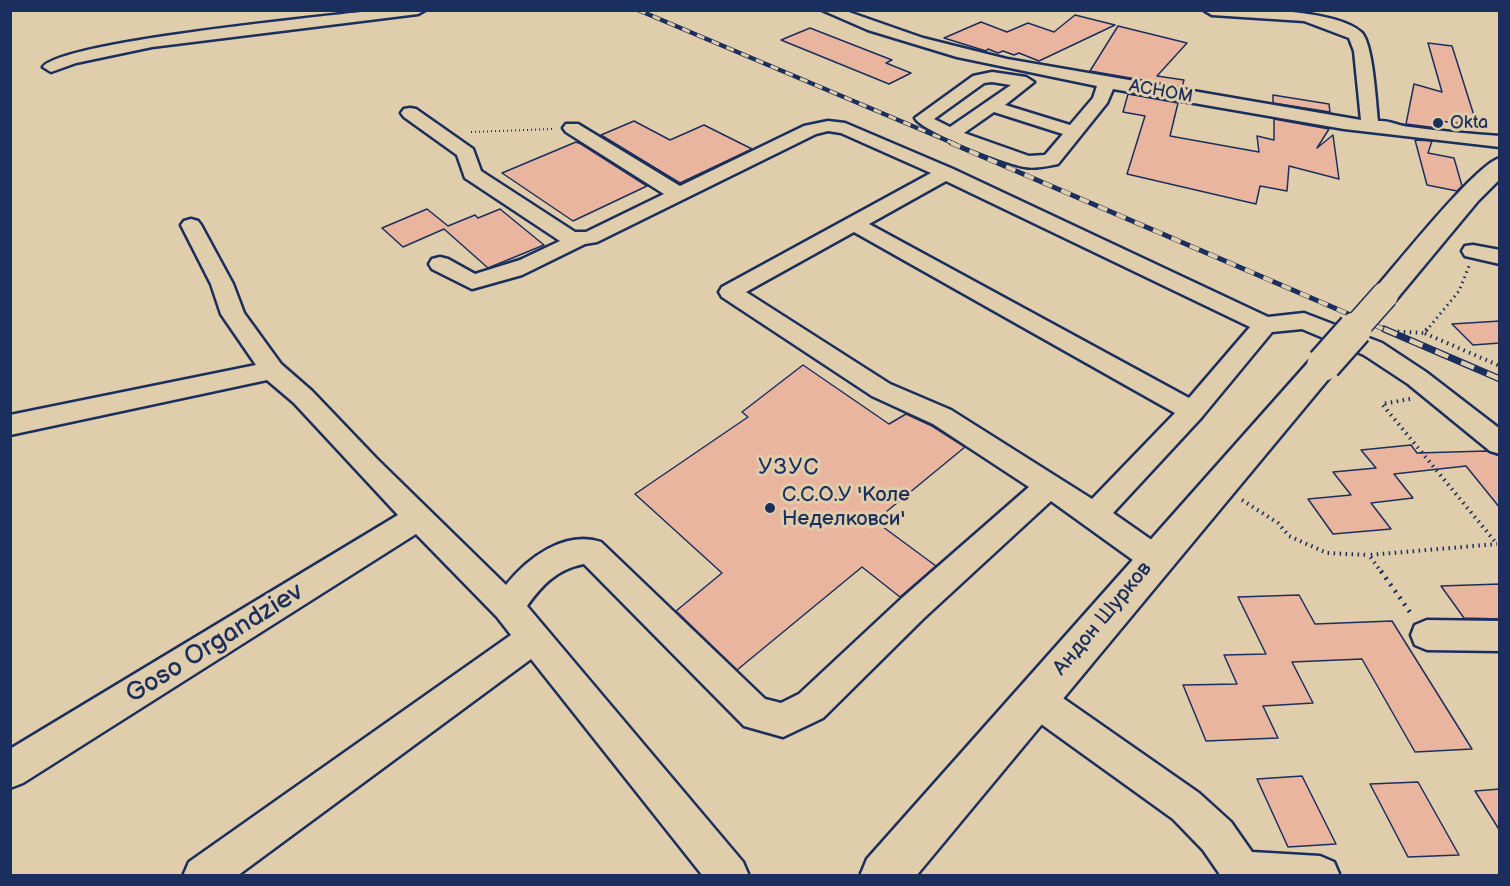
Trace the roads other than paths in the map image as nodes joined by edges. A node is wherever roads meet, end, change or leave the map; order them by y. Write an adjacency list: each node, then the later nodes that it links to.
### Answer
1 (418, 10): 4 (street)
2 (829, 10): 6 (street, АСНОМ)
3 (1212, 11): 10 (street)
4 (51, 67)
5 (1026, 82): 6 (street); 7 (street); 12 (street)
6 (1104, 91): 10 (street, АСНОМ); 11 (street)
7 (991, 106): 11 (street); 12 (street)
8 (410, 113): 18 (street)
9 (572, 128): 15 (street)
10 (1370, 128): 13 (street, АСНОМ)
11 (1074, 132): 12 (street)
12 (951, 134)
13 (1499, 157): 30 (main road, Андон Шурков, bridge)
14 (946, 172): 15 (street); 16 (street); 22 (street)
15 (680, 195): 18 (street)
16 (853, 223): 24 (street); 27 (street)
17 (191, 225): 23 (street)
18 (579, 239): 21 (street)
19 (1473, 251): 20 (street)
20 (1500, 258)
21 (440, 264)
22 (1265, 325): 24 (street); 26 (street)
23 (272, 370): 25 (street); 29 (street)
24 (1192, 411): 28 (street)
25 (10, 425)
26 (1500, 444)
27 (1048, 487): 28 (street); 31 (street)
28 (1094, 515): 30 (street)
29 (419, 517): 31 (street); 36 (street, Goso Organdziev)
30 (1155, 559): 35 (main road, Андон Шурков)
31 (508, 607): 34 (street)
32 (1427, 635): 33 (street)
33 (1500, 636)
34 (534, 638): 38 (street); 39 (street)
35 (1035, 699): 37 (street); 40 (main road, Андон Шурков)
36 (10, 770)
37 (1244, 873): 41 (street)
38 (203, 876)
39 (729, 876)
40 (884, 876)
41 (1320, 876)

